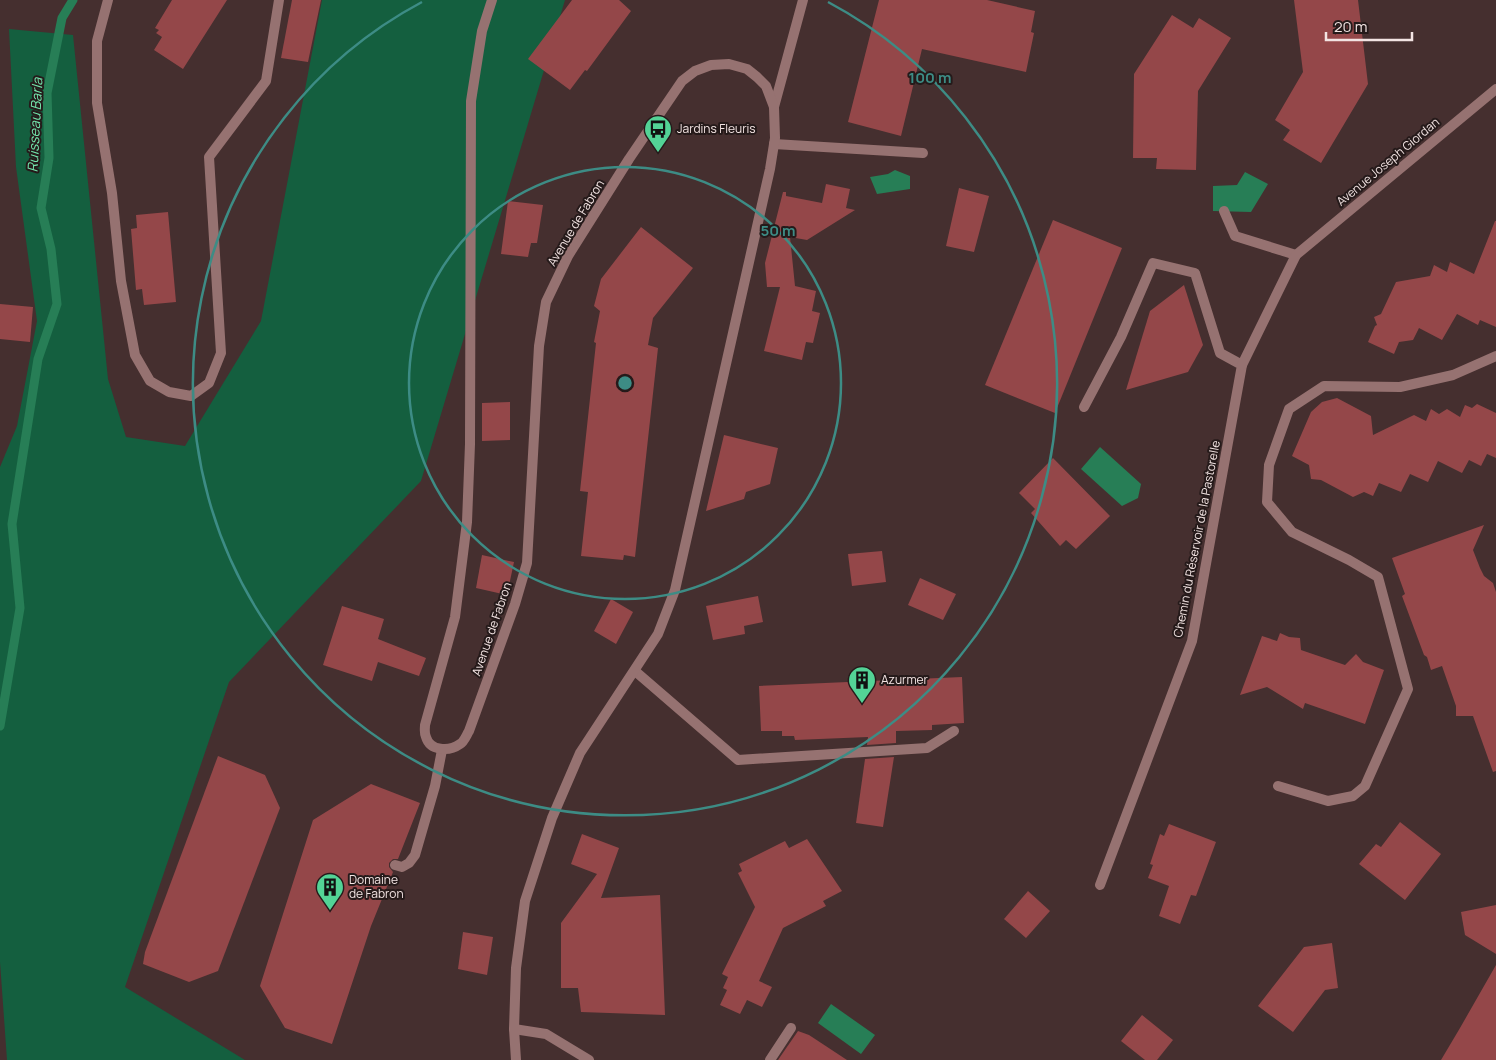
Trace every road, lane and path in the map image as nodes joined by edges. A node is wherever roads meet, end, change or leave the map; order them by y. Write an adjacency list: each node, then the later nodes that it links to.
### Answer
1 (108, 0): 2 (street)
2 (279, 0)
3 (492, 0): 16 (street)
4 (803, 0): 6 (street)
5 (1496, 89): 10 (street, Avenue Joseph Giordan)
6 (774, 106): 7 (street, Avenue de Fabron); 16 (street, Avenue de Fabron)
7 (774, 144): 8 (street); 14 (street, Avenue de Fabron)
8 (923, 152)
9 (1224, 211): 10 (street)
10 (1296, 255): 12 (street, Chemin du Réservoir de la Pastorelle)
11 (1496, 356): 17 (street)
12 (1242, 365): 13 (street); 19 (street, Chemin du Réservoir de la Pastorelle)
13 (1084, 408)
14 (635, 671): 15 (street); 21 (street, Avenue de Fabron)
15 (954, 731)
16 (442, 750): 18 (street)
17 (1278, 786)
18 (395, 865)
19 (1100, 885)
20 (791, 1028): 24 (street)
21 (514, 1029): 22 (street, Avenue de Fabron); 23 (street)
22 (516, 1060)
23 (589, 1060)
24 (770, 1060)

